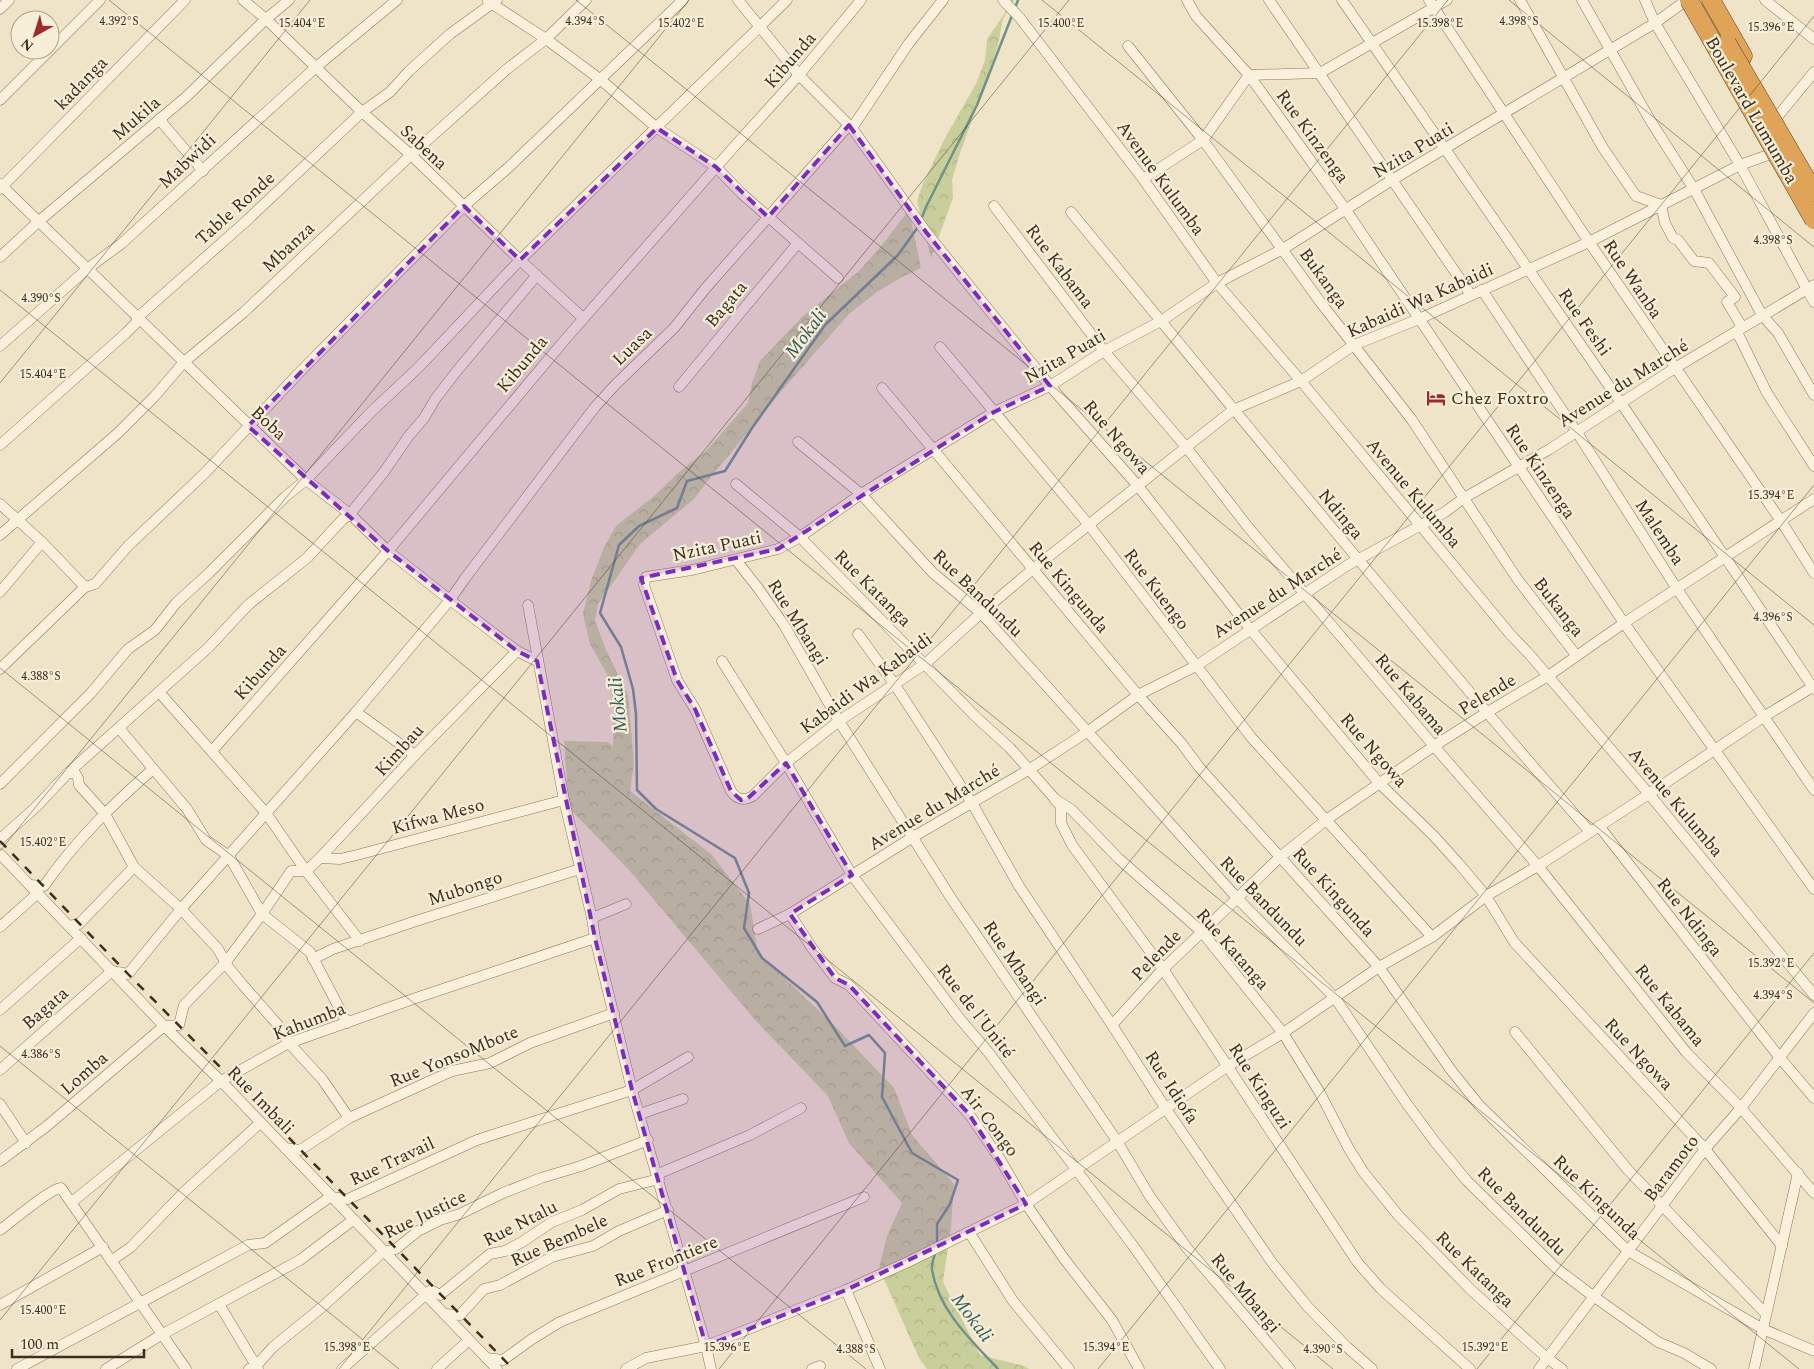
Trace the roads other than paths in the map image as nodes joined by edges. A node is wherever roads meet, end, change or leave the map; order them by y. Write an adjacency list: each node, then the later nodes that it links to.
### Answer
1 (9, 0): 27 (street)
2 (100, 0): 43 (street)
3 (185, 0): 60 (street, kadanga)
4 (243, 0): 28 (street, Sabena)
5 (289, 0): 28 (street, Mukila)
6 (396, 0): 36 (street, Mabwidi)
7 (586, 0): 31 (street, Mbanza)
8 (682, 0): 42 (street)
9 (738, 0): 30 (street, Rue Ngowa)
10 (787, 0): 30 (street)
11 (861, 0): 40 (street, Kibunda)
12 (943, 0): 48 (street, Luasa)
13 (1003, 0): 58 (street, Avenue Kulumba)
14 (1187, 0): 39 (street, Rue Kinzenga)
15 (1269, 0): 38 (street)
16 (1342, 0): 33 (street, Rue Feshi)
17 (1447, 0): 26 (street)
18 (1520, 0): 41 (street)
19 (1582, 0): 35 (street)
20 (1645, 0): 29 (street)
21 (1702, 0): 62 (highway, Boulevard Lumumba, bridge)
22 (1711, 0): 46 (highway)
23 (1765, 0): 32 (street)
24 (492, 1): 31 (street); 44 (street, Table Ronde)
25 (1685, 1): 29 (street, Nzita Puati); 52 (highway); 69 (highway, Boulevard Lumumba, bridge)
26 (1432, 4): 33 (street); 45 (street, Rue Wanba)
27 (0, 9)
28 (266, 19): 36 (street, Sabena); 47 (street, Mukila)
29 (1655, 23): 35 (street, Nzita Puati); 54 (street)
30 (760, 27): 40 (street, Rue Ngowa); 49 (street)
31 (546, 39): 42 (street); 53 (street, Mbanza)
32 (1814, 39)
33 (1373, 44): 38 (street); 51 (street, Rue Feshi)
34 (1128, 46): 50 (street, Bukanga)
35 (1610, 50): 41 (street, Nzita Puati); 61 (street)
36 (315, 68): 44 (street, Sabena); 56 (street, Mabwidi)
37 (1814, 72): 46 (street)
38 (1320, 73): 39 (street); 59 (street)
39 (1249, 75): 50 (street); 66 (street, Rue Kinzenga)
40 (799, 76): 48 (street, Rue Ngowa); 55 (street, Kibunda)
41 (1562, 78): 45 (street, Nzita Puati); 63 (street)
42 (600, 80): 49 (street); 64 (street)
43 (0, 100)
44 (362, 112): 53 (street, Sabena); 87 (street, Table Ronde)
45 (1504, 113): 51 (street, Nzita Puati); 72 (street, Rue Wanba)
46 (1778, 116): 57 (highway)
47 (159, 119): 56 (street); 70 (street, Mukila)
48 (851, 126): 68 (street, Luasa); 99 (street, Rue Ngowa)
49 (657, 128): 55 (street); 76 (street)
50 (1203, 140): 58 (street); 74 (street, Bukanga)
51 (1446, 150): 59 (street, Nzita Puati); 78 (street, Rue Feshi)
52 (1771, 154): 54 (street, Kabaidi Wa Kabaidi); 71 (highway)
53 (411, 155): 64 (street, Sabena); 96 (street, Mbanza)
54 (1740, 164): 61 (street, Kabaidi Wa Kabaidi); 82 (street)
55 (716, 168): 68 (street); 88 (street, Kibunda)
56 (203, 171): 77 (street, Mabwidi)
57 (1814, 178)
58 (1144, 179): 81 (street, Avenue Kulumba)
59 (1392, 180): 66 (street, Nzita Puati); 84 (street)
60 (1, 187): 70 (street, Boba)
61 (1694, 189): 63 (street, Kabaidi Wa Kabaidi); 86 (street)
62 (1814, 192)
63 (1661, 204): 72 (street, Kabaidi Wa Kabaidi); 91 (street)
64 (464, 206): 76 (street, Sabena); 106 (street)
65 (994, 206): 95 (street, Rue Kabama)
66 (1346, 210): 74 (street, Nzita Puati); 89 (street, Rue Kinzenga)
67 (1071, 212): 90 (street, Ndinga)
68 (768, 217): 73 (street); 139 (street, Luasa)
69 (1814, 220)
70 (39, 221): 75 (street, Mukila); 77 (street, Boba)
71 (1814, 228)
72 (1589, 242): 78 (street, Kabaidi Wa Kabaidi); 97 (street, Rue Wanba)
73 (798, 243): 80 (street); 100 (street, Bagata)
74 (1283, 249): 81 (street, Nzita Puati); 92 (street, Bukanga)
75 (0, 257)
76 (520, 260): 79 (street, Sabena); 114 (street)
77 (87, 269): 87 (street, Boba); 93 (street, Mabwidi)
78 (1529, 269): 83 (street, Kabaidi Wa Kabaidi); 103 (street, Rue Feshi)
79 (537, 275): 88 (street, Sabena); 121 (street)
80 (838, 278)
81 (1217, 283): 90 (street, Nzita Puati); 98 (street, Avenue Kulumba)
82 (1810, 287): 85 (street); 86 (street, Avenue du Marché)
83 (1482, 290): 84 (street, Kabaidi Wa Kabaidi); 107 (street, Malemba)
84 (1471, 295): 89 (street, Kabaidi Wa Kabaidi)
85 (1814, 302)
86 (1762, 315): 91 (street, Avenue du Marché); 102 (street)
87 (138, 317): 96 (street, Boba); 109 (street, Table Ronde)
88 (583, 318): 129 (street, Kibunda)
89 (1419, 319): 92 (street, Kabaidi Wa Kabaidi); 113 (street, Rue Kinzenga)
90 (1161, 321): 95 (street, Nzita Puati); 104 (street, Ndinga)
91 (1737, 332): 97 (street, Avenue du Marché); 112 (street)
92 (1354, 345): 98 (street, Kabaidi Wa Kabaidi); 118 (street, Bukanga)
93 (0, 346)
94 (940, 347): 105 (street, Rue Kuengo)
95 (1104, 351): 99 (street, Nzita Puati); 110 (street, Rue Kabama)
96 (184, 362): 106 (street, Boba); 122 (street, Mbanza)
97 (1675, 368): 103 (street, Avenue du Marché); 123 (street, Rue Wanba)
98 (1301, 381): 104 (street, Kabaidi Wa Kabaidi); 125 (street, Avenue Kulumba)
99 (1050, 386): 105 (street, Nzita Puati); 116 (street, Rue Ngowa)
100 (679, 387)
101 (882, 388): 111 (street, Rue Kingunda)
102 (1814, 395)
103 (1621, 403): 107 (street, Avenue du Marché); 130 (street, Rue Feshi)
104 (1233, 410): 110 (street, Kabaidi Wa Kabaidi); 132 (street, Ndinga)
105 (994, 412): 111 (street, Nzita Puati); 124 (street, Rue Kuengo)
106 (248, 426): 114 (street, Boba); 135 (street)
107 (1576, 431): 113 (street, Avenue du Marché); 136 (street, Malemba)
108 (798, 442): 117 (street, Rue Bandundu)
109 (0, 444)
110 (1186, 448): 116 (street, Kabaidi Wa Kabaidi); 138 (street, Rue Kabama)
111 (934, 450): 117 (street, Nzita Puati); 133 (street, Rue Kingunda)
112 (1814, 466)
113 (1519, 467): 118 (street, Avenue du Marché); 142 (street, Rue Kinzenga)
114 (306, 480): 121 (street, Boba); 171 (street)
115 (736, 484): 127 (street, Rue Katanga)
116 (1138, 486): 124 (street, Kabaidi Wa Kabaidi); 143 (street, Rue Ngowa)
117 (861, 494): 127 (street, Nzita Puati); 141 (street, Rue Bandundu)
118 (1464, 498): 125 (street, Avenue du Marché); 146 (street, Bukanga)
119 (1814, 499): 123 (street, Pelende)
120 (0, 504): 122 (street)
121 (350, 514): 129 (street, Boba); 155 (street)
122 (17, 521): 126 (street, Mbanza); 128 (street)
123 (1781, 521): 130 (street, Pelende); 134 (street, Rue Wanba)
124 (1089, 525): 133 (street, Kabaidi Wa Kabaidi); 150 (street, Rue Kuengo)
125 (1420, 525): 132 (street, Avenue du Marché); 152 (street, Avenue Kulumba)
126 (0, 534)
127 (800, 537): 131 (street, Nzita Puati); 149 (street, Rue Katanga)
128 (42, 542): 135 (street); 137 (street)
129 (388, 551): 139 (street, Boba); 164 (street, Kibunda)
130 (1726, 557): 136 (street, Pelende); 154 (street, Rue Feshi)
131 (736, 560): 160 (street, Rue Mbangi); 174 (street, Nzita Puati)
132 (1359, 560): 138 (street, Avenue du Marché); 158 (street, Ndinga)
133 (1034, 569): 141 (street, Kabaidi Wa Kabaidi); 156 (street, Rue Kingunda)
134 (1814, 573)
135 (85, 588): 151 (street)
136 (1677, 589): 142 (street, Pelende); 159 (street, Malemba)
137 (0, 592)
138 (1306, 594): 143 (street, Avenue du Marché); 163 (street, Rue Kabama)
139 (450, 600): 145 (street, Boba); 157 (street, Luasa)
140 (528, 605): 147 (street)
141 (981, 613): 149 (street, Kabaidi Wa Kabaidi); 162 (street, Rue Bandundu)
142 (1624, 623): 146 (street, Pelende); 165 (street, Rue Kinzenga)
143 (1251, 630): 150 (street, Avenue du Marché); 172 (street, Rue Ngowa)
144 (858, 634): 153 (street, Rue Idiofa)
145 (517, 651): 147 (street, Boba); 166 (street, Kimbau)
146 (1576, 655): 152 (street, Pelende)
147 (537, 661): 177 (street)
148 (722, 661): 167 (street, Rue de l'Unité)
149 (925, 664): 153 (street, Kabaidi Wa Kabaidi); 169 (street, Rue Katanga)
150 (1196, 666): 156 (street, Avenue du Marché); 181 (street, Rue Kuengo)
151 (0, 668)
152 (1548, 676): 158 (street, Pelende); 175 (street, Avenue Kulumba)
153 (895, 684): 160 (street, Kabaidi Wa Kabaidi); 178 (street, Rue Idiofa)
154 (1813, 687): 159 (street)
155 (159, 692): 161 (street); 164 (street)
156 (1138, 696): 162 (street, Avenue du Marché); 187 (street, Rue Kingunda)
157 (356, 712): 166 (street); 179 (street, Luasa)
158 (1486, 712): 163 (street, Pelende); 182 (street, Ndinga)
159 (1765, 716): 165 (street); 173 (street, Malemba)
160 (839, 721): 167 (street, Kabaidi Wa Kabaidi); 183 (street, Rue Mbangi)
161 (119, 728): 168 (street); 170 (street)
162 (1087, 732): 169 (street, Avenue du Marché); 198 (street, Rue Bandundu)
163 (1434, 746): 172 (street, Pelende); 189 (street, Rue Kabama)
164 (212, 751): 179 (street)
165 (1714, 751): 175 (street); 195 (street, Rue Kinzenga)
166 (415, 755): 188 (street, Kimbau)
167 (786, 763): 174 (street, Kabaidi Wa Kabaidi); 193 (street, Rue de l'Unité)
168 (153, 769): 180 (street); 186 (street)
169 (1030, 769): 176 (street, Rue Katanga); 178 (street, Avenue du Marché)
170 (68, 774): 180 (street); 184 (street)
171 (0, 784)
172 (1379, 784): 181 (street, Pelende); 197 (street, Rue Ngowa)
173 (1814, 790)
174 (731, 791)
175 (1649, 794): 182 (street); 217 (street, Avenue Kulumba)
176 (1054, 799): 207 (street, Rue Katanga); 215 (street, Rue Kinguzi)
177 (564, 800): 188 (street, Kifwa Meso); 191 (street)
178 (972, 802): 183 (street, Avenue du Marché); 223 (street, Rue Idiofa)
179 (266, 813): 186 (street, Luasa); 192 (street)
180 (105, 814): 190 (street); 194 (street)
181 (1326, 820): 187 (street, Pelende); 208 (street, Rue Kuengo)
182 (1594, 829): 189 (street); 229 (street, Rue Ndinga)
183 (913, 837): 193 (street, Avenue du Marché); 244 (street, Rue Mbangi)
184 (0, 839)
185 (0, 854): 194 (street, Rue Imbali)
186 (229, 856): 200 (street, Luasa); 201 (street)
187 (1280, 857): 198 (street, Pelende); 214 (street, Rue Kingunda)
188 (320, 858): 192 (street, Kimbau)
189 (1538, 866): 197 (street); 238 (street, Rue Kabama)
190 (134, 867): 200 (street); 204 (street)
191 (580, 869): 203 (street); 211 (street, Mubongo)
192 (306, 871): 201 (street); 211 (street)
193 (852, 875): 202 (street, Avenue du Marché); 249 (street, Rue de l'Unité)
194 (30, 885): 196 (street, Rue Imbali)
195 (1814, 889)
196 (38, 893): 204 (street, Rue Imbali); 205 (street)
197 (1486, 896): 208 (street); 247 (street, Rue Ngowa)
198 (1238, 899): 207 (street, Pelende); 218 (street, Rue Bandundu)
199 (626, 904): 203 (street)
200 (181, 908): 213 (street); 216 (street, Luasa)
201 (262, 914): 212 (street); 213 (street)
202 (790, 914): 206 (street, Avenue du Marché); 256 (street, Air Congo)
203 (592, 918): 210 (street)
204 (69, 926): 209 (street, Rue Imbali)
205 (0, 927)
206 (758, 929)
207 (1202, 932): 215 (street, Pelende); 226 (street, Rue Katanga)
208 (1432, 936): 214 (street)
209 (81, 938): 216 (street, Rue Imbali); 219 (street)
210 (595, 938): 220 (street); 222 (street, Kahumba)
211 (360, 940): 212 (street, Mubongo)
212 (313, 959): 222 (street)
213 (226, 962): 224 (street, Lomba); 227 (street)
214 (1380, 967): 218 (street); 264 (street, Rue Kingunda)
215 (1163, 969): 223 (street, Pelende); 230 (street, Rue Kinguzi)
216 (112, 971): 224 (street, Rue Imbali); 231 (street, Bagata)
217 (1814, 995)
218 (1335, 998): 226 (street); 270 (street, Rue Bandundu)
219 (0, 1010)
220 (614, 1013): 233 (street); 241 (street, Rue YonsoMbote)
221 (1814, 1013): 229 (street, Baramoto)
222 (347, 1023): 227 (street, Kahumba)
223 (1112, 1025): 239 (street, Rue Idiofa)
224 (164, 1026): 232 (street, Rue Imbali); 245 (street, Lomba)
225 (1515, 1032): 257 (street)
226 (1283, 1033): 230 (street); 282 (street, Rue Katanga)
227 (289, 1044): 232 (street, Kahumba); 241 (street)
228 (688, 1057): 233 (street, Rue Travail)
229 (1780, 1058): 234 (street, Rue Ndinga); 238 (street, Baramoto)
230 (1228, 1066): 239 (street); 298 (street, Rue Kinguzi)
231 (0, 1070)
232 (221, 1081): 242 (street, Rue Imbali); 255 (street, Kahumba)
233 (632, 1090): 240 (street); 253 (street, Rue Travail)
234 (1814, 1098)
235 (683, 1099): 240 (street)
236 (0, 1104): 245 (street)
237 (801, 1108): 251 (street)
238 (1741, 1108): 247 (street, Baramoto); 250 (street, Rue Kabama)
239 (1166, 1109): 244 (street); 297 (street, Rue Idiofa)
240 (640, 1114): 243 (street)
241 (350, 1118): 246 (street, Rue YonsoMbote)
242 (260, 1123): 246 (street, Rue Imbali); 266 (street)
243 (648, 1140): 251 (street); 265 (street, Rue Justice)
244 (1118, 1141): 249 (street); 296 (street, Rue Mbangi)
245 (26, 1143): 248 (street, Lomba)
246 (285, 1148): 253 (street, Rue Imbali)
247 (1705, 1149): 257 (street, Baramoto); 262 (street, Rue Ngowa)
248 (0, 1161)
249 (1075, 1170): 256 (street); 295 (street, Rue de l'Unité)
250 (1798, 1173): 252 (street, Rue Kabama); 262 (street)
251 (658, 1177): 258 (street); 269 (street, Rue Ntalu)
252 (1814, 1193)
253 (330, 1197): 259 (street, Rue Imbali); 271 (street, Rue Travail)
254 (864, 1197): 267 (street, Rue Frontiere)
255 (72, 1202): 260 (street); 263 (street)
256 (1026, 1204): 261 (street); 294 (street, Air Congo)
257 (1662, 1206): 264 (street, Baramoto); 274 (street)
258 (668, 1210): 267 (street); 275 (street, Rue Bembele)
259 (353, 1220): 265 (street, Rue Imbali); 272 (street)
260 (0, 1230)
261 (969, 1232): 268 (street); 293 (street)
262 (1782, 1246): 274 (street)
263 (102, 1247): 266 (street); 273 (street)
264 (1628, 1251): 270 (street, Baramoto); 276 (street, Rue Kingunda)
265 (383, 1252): 269 (street, Rue Imbali); 283 (street, Rue Justice)
266 (111, 1261): 271 (street)
267 (684, 1270): 279 (street); 281 (street, Rue Frontiere)
268 (846, 1290): 279 (street); 292 (street)
269 (425, 1296): 275 (street, Rue Imbali); 287 (street, Rue Ntalu)
270 (1593, 1296): 282 (street, Baramoto); 301 (street, Rue Bandundu)
271 (140, 1302): 277 (street); 284 (street, Rue Travail)
272 (219, 1304): 277 (street); 283 (street)
273 (0, 1306)
274 (1765, 1313): 276 (street)
275 (444, 1314): 278 (street, Rue Imbali)
276 (1763, 1329): 280 (street, Rue Kingunda); 302 (street)
277 (161, 1335): 285 (street); 286 (street)
278 (469, 1340): 281 (street, Rue Imbali); 288 (street)
279 (706, 1346): 290 (street); 291 (street)
280 (1814, 1351)
281 (486, 1358): 289 (street, Rue Imbali)
282 (1547, 1358): 299 (street, Baramoto); 300 (street, Rue Katanga)
283 (254, 1368)
284 (17, 1369)
285 (106, 1369)
286 (186, 1369)
287 (342, 1369)
288 (437, 1369)
289 (497, 1369)
290 (626, 1369)
291 (711, 1369)
292 (880, 1369)
293 (1069, 1369)
294 (1139, 1369)
295 (1220, 1369)
296 (1290, 1369)
297 (1372, 1369)
298 (1470, 1369)
299 (1539, 1369)
300 (1562, 1369)
301 (1711, 1369)
302 (1754, 1369)

